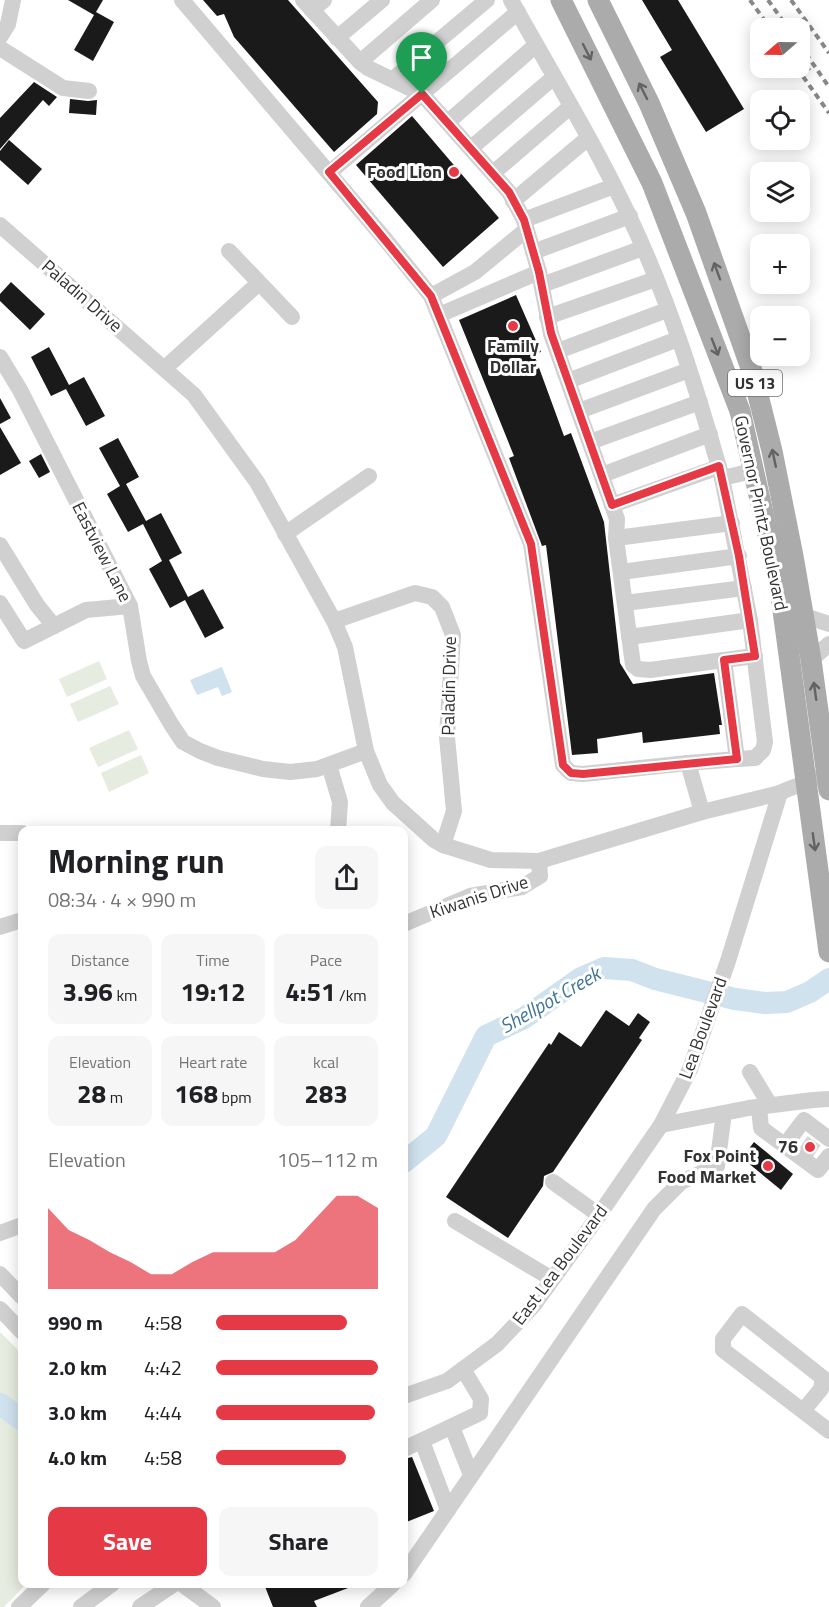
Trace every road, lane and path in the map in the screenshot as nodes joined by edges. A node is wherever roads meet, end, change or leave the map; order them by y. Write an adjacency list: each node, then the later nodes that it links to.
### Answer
1 (13, 0): 10 (street)
2 (182, 0): 23 (street)
3 (382, 0): 11 (street)
4 (432, 0): 14 (street)
5 (487, 0): 16 (street)
6 (561, 0): 51 (main road, Governor Printz Boulevard / US 13, one-way to 51)
7 (598, 0): 66 (main road, Governor Printz Boulevard / US 13, one-way to 7)
8 (313, 3): 11 (street)
9 (514, 6): 12 (street); 18 (street)
10 (0, 37)
11 (337, 38): 14 (street)
12 (536, 45): 15 (street); 20 (street)
13 (0, 48): 17 (street)
14 (360, 62): 16 (street)
15 (554, 77): 19 (street); 22 (street)
16 (393, 79): 18 (street)
17 (89, 91)
18 (422, 94): 20 (street); 23 (street)
19 (570, 107): 21 (street); 24 (street)
20 (448, 122): 22 (street)
21 (588, 138): 25 (street); 26 (street)
22 (471, 148): 24 (street)
23 (329, 172): 36 (street)
24 (493, 174): 26 (street)
25 (614, 186): 27 (street); 29 (street)
26 (513, 201): 29 (street)
27 (630, 216): 30 (street); 32 (street)
28 (0, 225): 44 (street, Paladin Drive)
29 (525, 225): 32 (street); 36 (street)
30 (643, 248): 33 (street); 34 (street)
31 (229, 251): 35 (street)
32 (533, 252): 33 (street)
33 (540, 278): 38 (street); 40 (street)
34 (656, 279): 37 (street); 40 (street)
35 (259, 283): 39 (street); 44 (street)
36 (431, 296): 38 (street)
37 (667, 310): 41 (street); 42 (street)
38 (439, 315): 78 (street)
39 (292, 317)
40 (547, 317): 42 (street)
41 (678, 339): 45 (street); 46 (street)
42 (558, 351): 46 (street)
43 (0, 357): 65 (street, Eastview Lane)
44 (165, 368): 57 (street, Paladin Drive)
45 (689, 370): 47 (street); 48 (street)
46 (568, 381): 48 (street)
47 (700, 402): 49 (street); 50 (street)
48 (579, 411): 50 (street)
49 (710, 434): 52 (street); 53 (street)
50 (590, 442): 53 (street)
51 (753, 471): 52 (street); 66 (main road); 81 (main road, Governor Printz Boulevard / US 13)
52 (721, 472): 55 (street); 56 (street)
53 (602, 475): 55 (street)
54 (369, 476): 57 (street)
55 (612, 505): 58 (street)
56 (732, 523): 58 (street); 60 (street)
57 (285, 534): 68 (street, Paladin Drive)
58 (616, 538): 61 (street)
59 (0, 545): 70 (street)
60 (739, 556): 61 (street); 62 (street)
61 (621, 572): 64 (street)
62 (744, 588): 64 (street); 67 (street)
63 (0, 603): 70 (street)
64 (625, 603): 71 (street)
65 (130, 606): 70 (street); 79 (street, Eastview Lane)
66 (802, 615): 69 (street); 75 (main road, Governor Printz Boulevard / US 13)
67 (750, 620): 71 (street); 73 (street)
68 (334, 621): 76 (street, Paladin Drive); 87 (street, Paladin Drive)
69 (829, 624)
70 (54, 626)
71 (629, 638): 74 (street)
72 (829, 644): 75 (street)
73 (755, 656): 74 (street); 77 (street)
74 (724, 660): 77 (street)
75 (811, 660): 80 (main road, Governor Printz Boulevard / US 13, one-way to 75)
76 (366, 752): 79 (street, Eastview Lane); 87 (street, Paladin Drive)
77 (737, 759): 78 (street)
78 (688, 763): 83 (street)
79 (328, 765): 84 (street)
80 (828, 783): 81 (street)
81 (807, 784): 82 (street); 92 (main road, Governor Printz Boulevard / US 13, one-way to 92)
82 (780, 793): 83 (street, Paladin Drive); 99 (street, Lea Boulevard)
83 (702, 812): 88 (street, Paladin Drive)
84 (338, 826)
85 (1, 833): 86 (street)
86 (18, 833)
87 (443, 845): 88 (street, Paladin Drive)
88 (539, 861): 90 (street, Kiwanis Drive)
89 (18, 921): 91 (street)
90 (408, 922)
91 (0, 927)
92 (829, 952)
93 (750, 1072): 96 (street)
94 (829, 1099): 95 (street)
95 (801, 1101): 96 (street); 98 (street)
96 (765, 1106): 97 (street); 101 (street)
97 (724, 1113): 99 (street); 120 (street)
98 (804, 1120): 100 (street); 101 (street)
99 (661, 1125): 104 (street, East Lea Boulevard)
100 (822, 1136)
101 (785, 1145): 102 (street)
102 (829, 1156)
103 (553, 1182): 104 (street)
104 (599, 1215): 109 (street, East Lea Boulevard)
105 (455, 1221): 109 (street)
106 (18, 1227): 107 (street)
107 (0, 1233)
108 (0, 1274): 110 (street)
109 (552, 1279): 113 (street, East Lea Boulevard)
110 (18, 1293)
111 (0, 1309): 112 (street)
112 (18, 1328)
113 (464, 1369): 114 (street, East Lea Boulevard); 116 (street)
114 (408, 1395)
115 (803, 1412): 115 (street); 117 (street)
116 (452, 1427): 118 (street); 120 (street)
117 (829, 1431)
118 (422, 1442): 119 (street); 121 (street)
119 (408, 1447)
120 (471, 1475): 121 (street)
121 (448, 1510): 122 (street)
122 (408, 1570)
123 (39, 1588): 128 (street)
124 (107, 1588): 129 (street)
125 (168, 1588): 130 (street)
126 (191, 1588): 131 (street)
127 (389, 1588): 132 (street)
128 (19, 1607)
129 (81, 1607)
130 (140, 1607)
131 (213, 1607)
132 (368, 1607)

